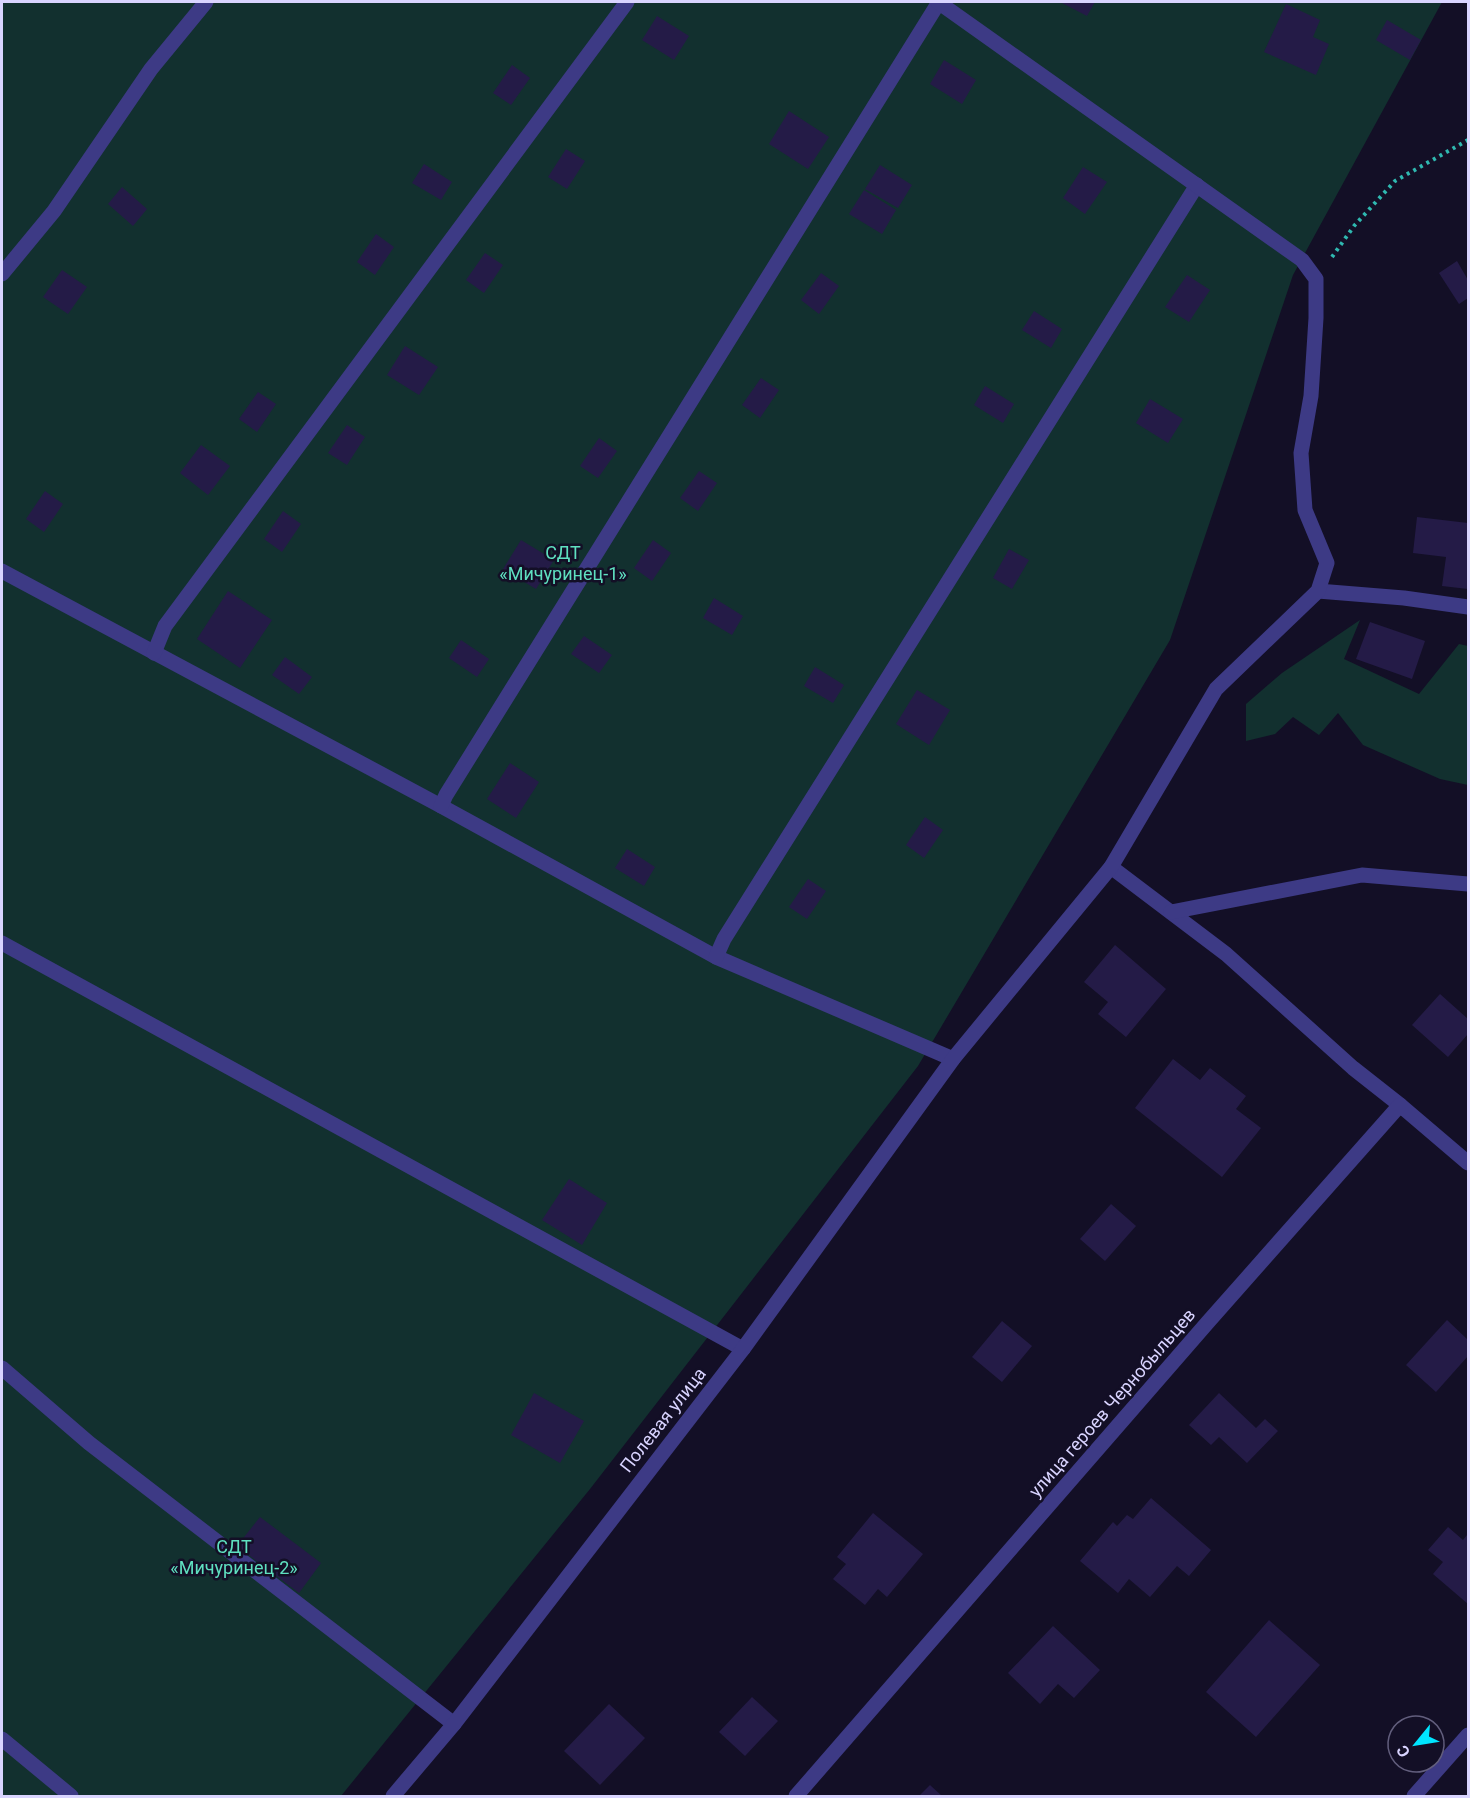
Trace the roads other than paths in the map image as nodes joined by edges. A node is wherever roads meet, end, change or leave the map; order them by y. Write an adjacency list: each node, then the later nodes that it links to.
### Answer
1 (206, 2): 5 (street)
2 (627, 2): 9 (street)
3 (938, 2): 4 (street); 10 (street)
4 (1197, 185): 7 (street); 15 (street)
5 (2, 274)
6 (2, 571): 9 (street)
7 (1318, 591): 8 (street); 11 (street, Полевая улица)
8 (1468, 608)
9 (154, 653): 10 (street)
10 (441, 806): 15 (street)
11 (1111, 867): 13 (street); 16 (street, Полевая улица)
12 (1468, 885): 13 (street)
13 (1171, 912): 17 (street)
14 (2, 943): 19 (street)
15 (717, 957): 16 (street)
16 (953, 1059): 19 (street, Полевая улица)
17 (1400, 1105): 18 (street); 26 (street, улица героев Чернобыльцев)
18 (1468, 1163)
19 (743, 1349): 21 (street, Полевая улица)
20 (2, 1368): 21 (street)
21 (454, 1724): 25 (street, Полевая улица)
22 (1468, 1735): 27 (street)
23 (2, 1739): 24 (street)
24 (71, 1797)
25 (393, 1797)
26 (796, 1797)
27 (1414, 1797)

